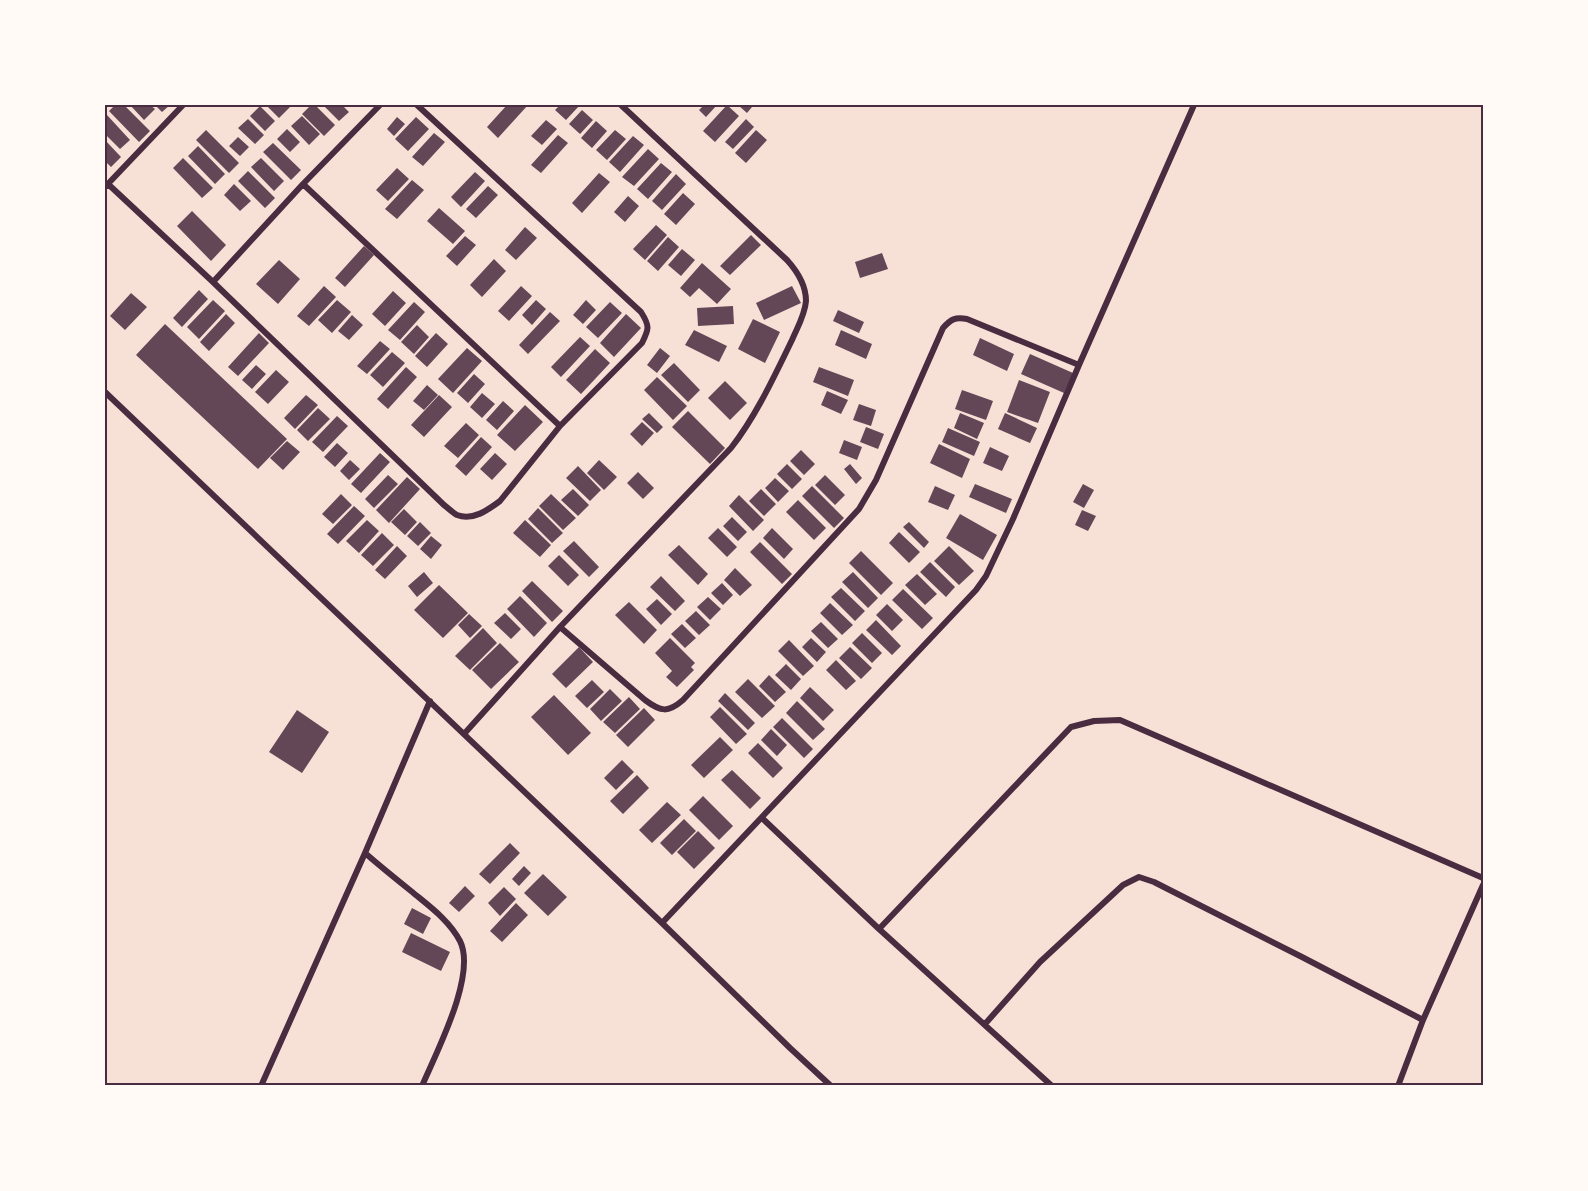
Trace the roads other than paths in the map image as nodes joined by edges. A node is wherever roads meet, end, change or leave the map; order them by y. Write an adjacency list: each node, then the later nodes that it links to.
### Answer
1 (183, 105): 7 (street)
2 (380, 105): 6 (street)
3 (417, 105): 11 (street)
4 (621, 105): 12 (street)
5 (1194, 105): 9 (street)
6 (303, 184): 8 (street); 11 (street)
7 (106, 186): 8 (street)
8 (213, 282): 11 (street)
9 (1079, 365): 12 (street); 15 (street)
10 (105, 392): 13 (street)
11 (560, 426)
12 (560, 627): 14 (street)
13 (430, 701): 14 (street); 16 (street)
14 (464, 734): 19 (street)
15 (762, 818): 19 (street); 20 (street)
16 (365, 853): 23 (street); 24 (street)
17 (1483, 878): 20 (street)
18 (1483, 885): 21 (street)
19 (662, 923): 25 (street)
20 (879, 929): 22 (street)
21 (1423, 1020): 22 (street); 27 (street)
22 (985, 1024): 26 (street)
23 (261, 1086)
24 (422, 1086)
25 (831, 1086)
26 (1052, 1086)
27 (1398, 1086)

